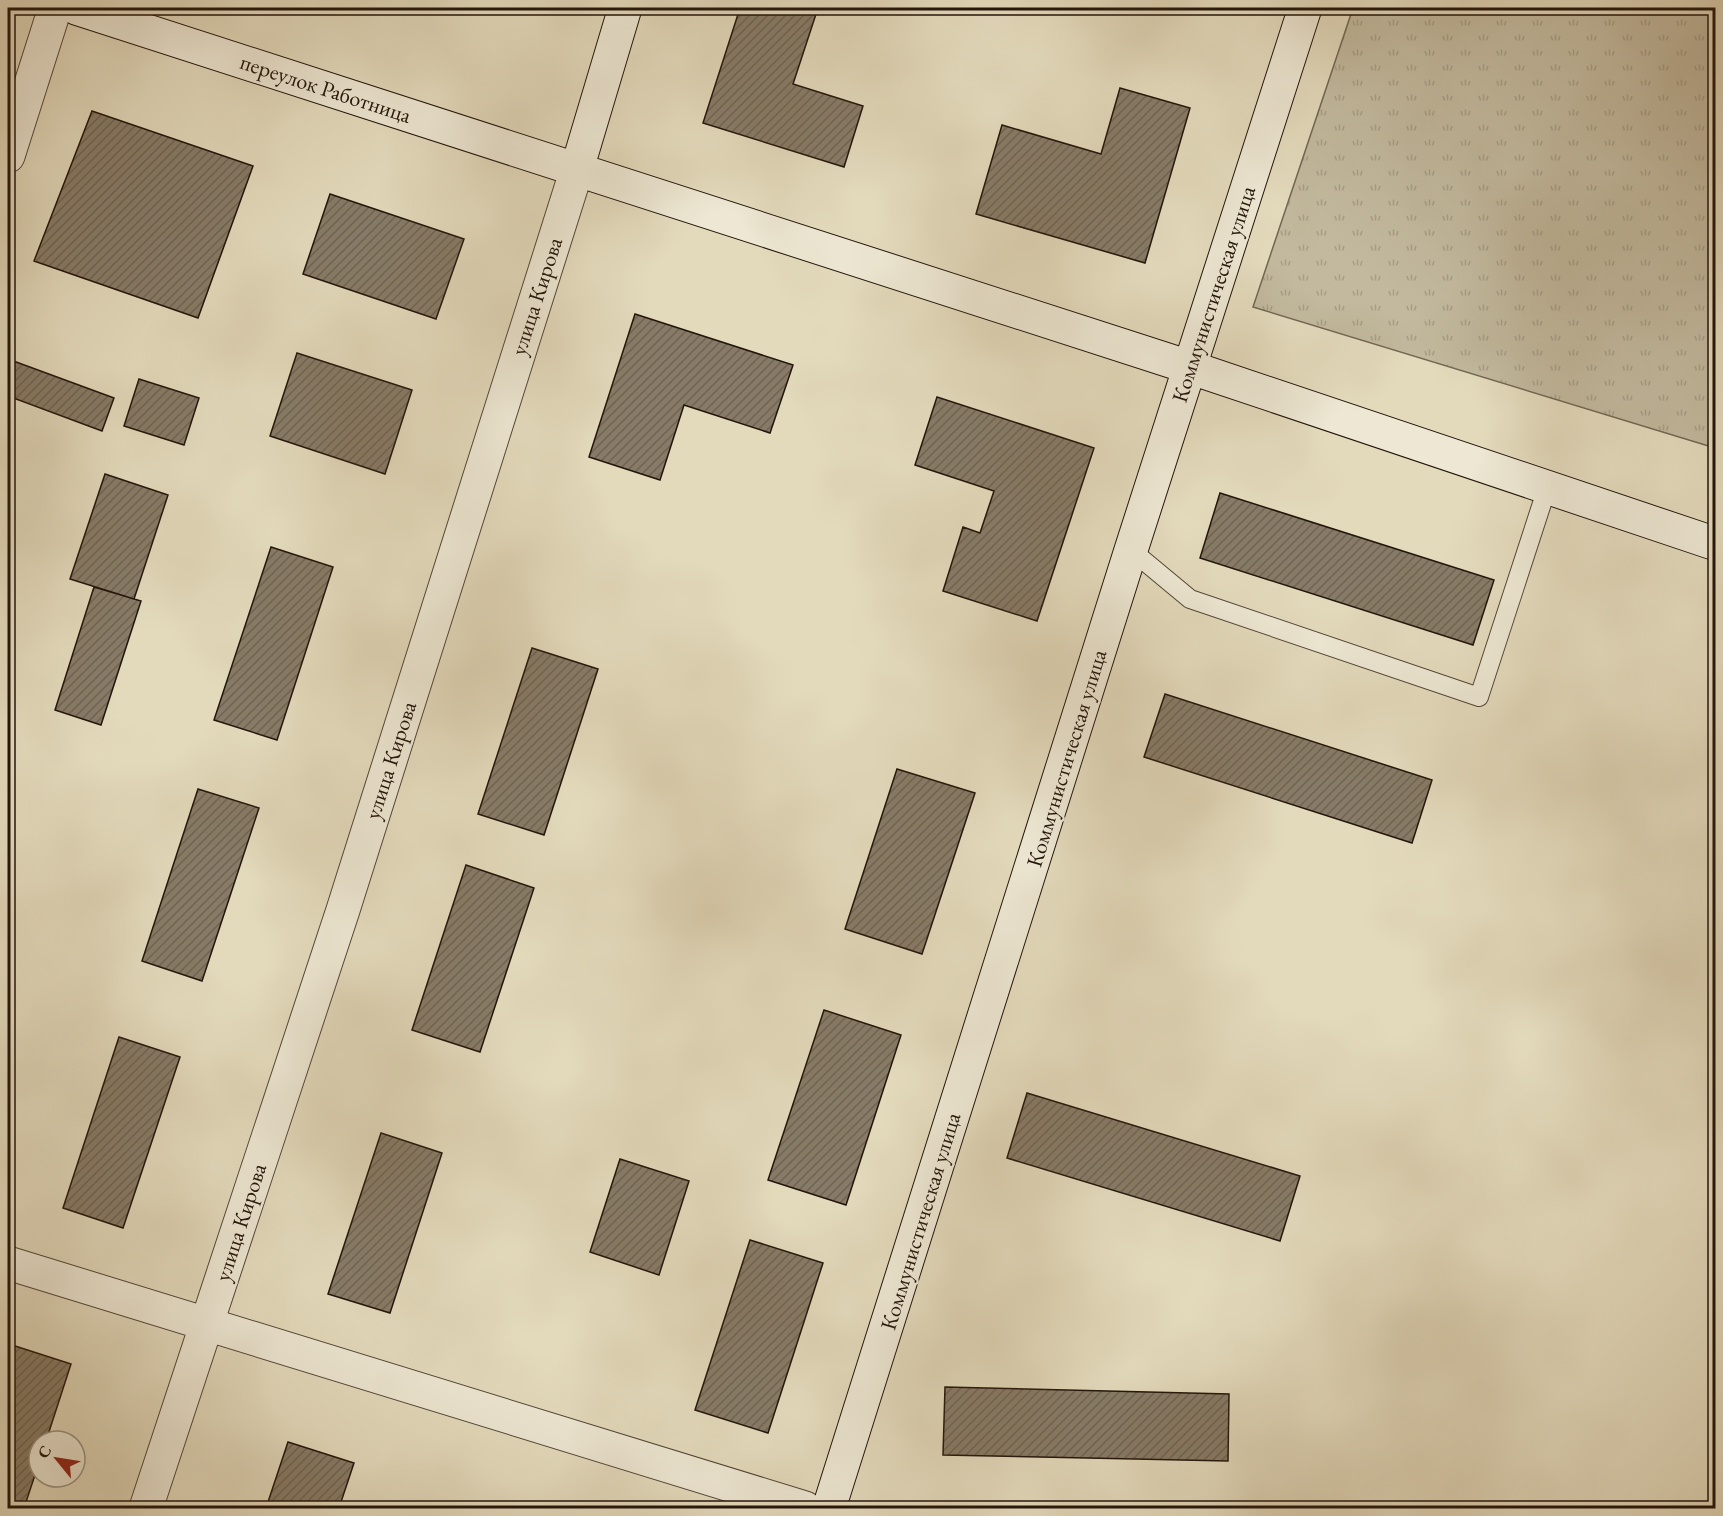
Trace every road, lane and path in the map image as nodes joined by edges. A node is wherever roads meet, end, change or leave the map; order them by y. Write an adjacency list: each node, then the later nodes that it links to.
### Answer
1 (55, 8): 5 (street)
2 (76, 8): 6 (street, переулок Работница)
3 (625, 8): 6 (street, улица Кирова)
4 (1305, 8): 7 (street, Коммунистическая улица)
5 (8, 156)
6 (577, 169): 7 (street, переулок Работница); 12 (street, улица Кирова)
7 (1189, 367): 8 (street, переулок Работница); 10 (street, Коммунистическая улица)
8 (1547, 488): 9 (street, переулок Работница); 10 (lane)
9 (1716, 544)
10 (1131, 550): 15 (street, Коммунистическая улица)
11 (8, 1263): 12 (street)
12 (207, 1323): 13 (street, улица Кирова); 14 (street)
13 (146, 1509)
14 (805, 1509)
15 (829, 1509)

